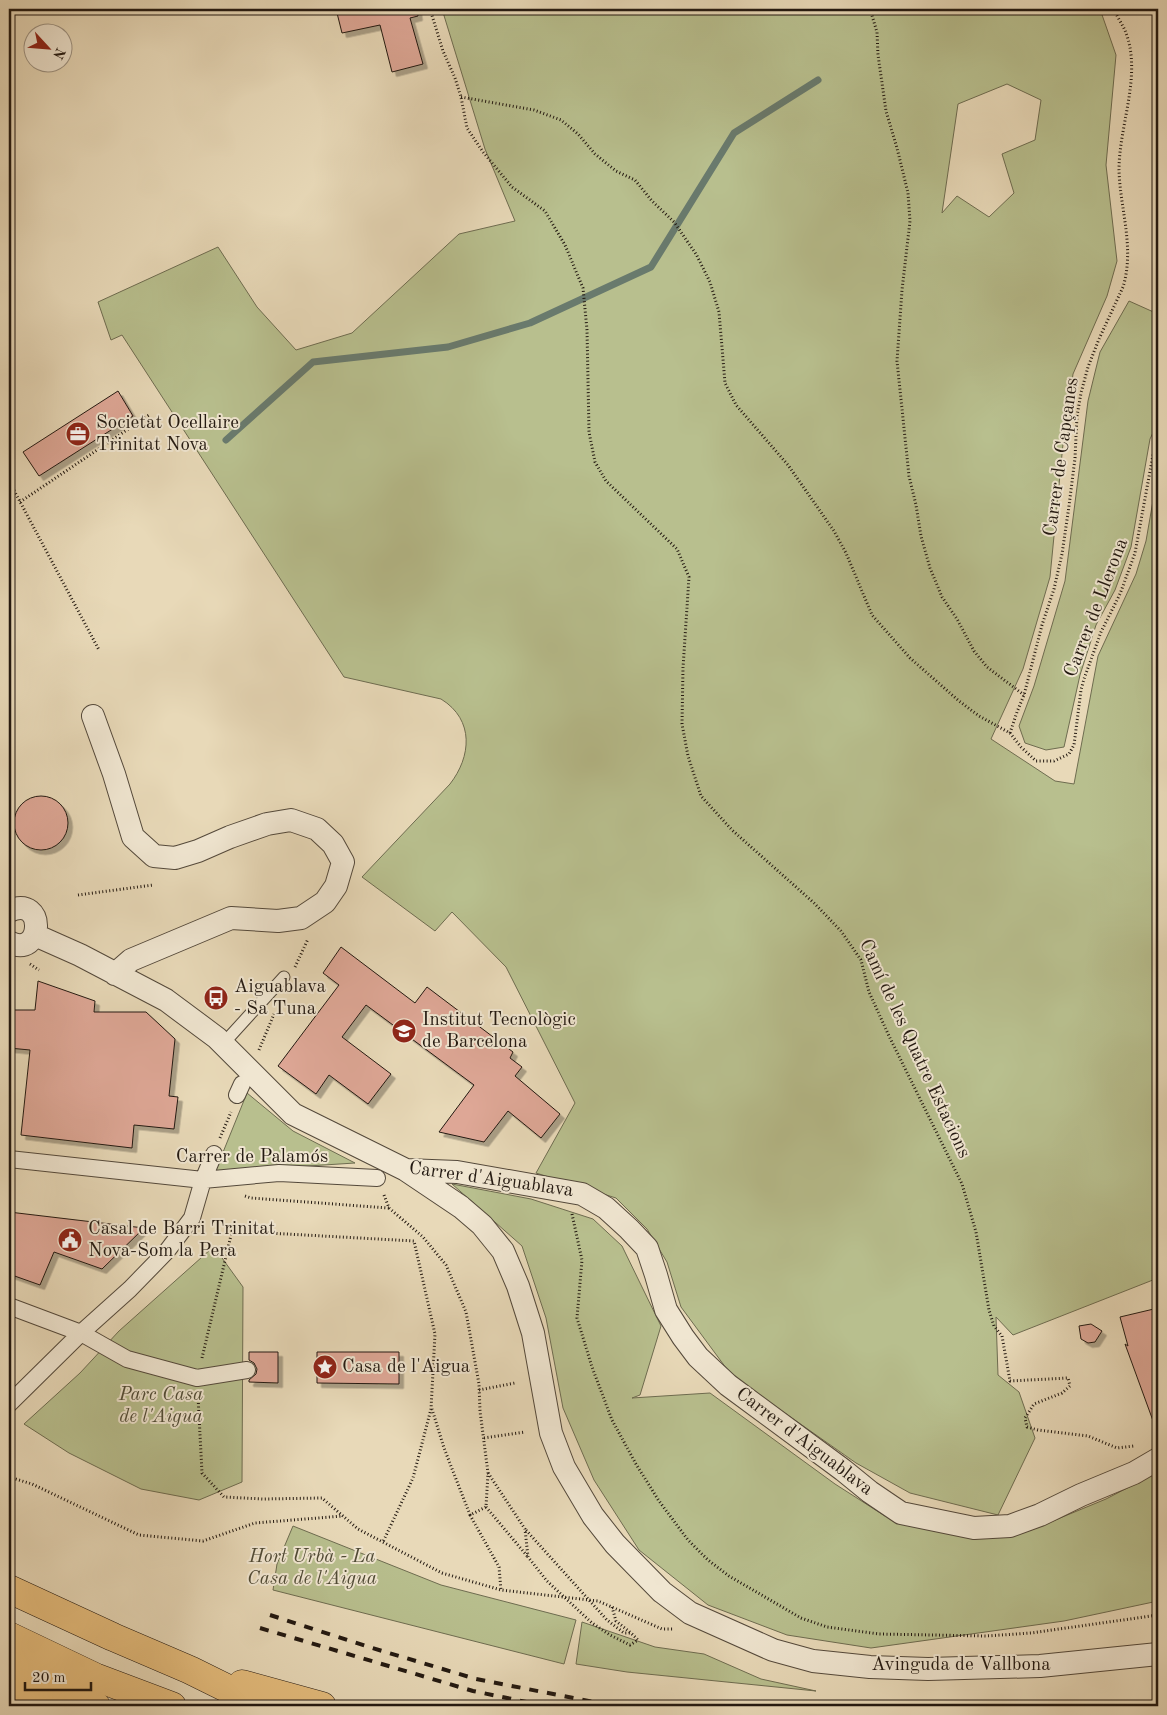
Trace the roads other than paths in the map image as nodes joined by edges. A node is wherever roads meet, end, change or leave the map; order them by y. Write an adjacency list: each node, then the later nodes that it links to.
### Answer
1 (93, 716): 5 (street)
2 (9, 911): 3 (street)
3 (35, 935): 4 (street); 5 (street, Carrer d'Aiguablava)
4 (9, 942)
5 (116, 974): 7 (street, Carrer d'Aiguablava)
6 (284, 977): 7 (lane)
7 (224, 1044): 10 (street, Carrer d'Aiguablava)
8 (214, 1154): 12 (street)
9 (9, 1159): 12 (street, Carrer de Palamós)
10 (403, 1168): 11 (lane); 17 (street, Carrer d'Aiguablava); 20 (street, Avinguda de Vallbona)
11 (377, 1178): 12 (street, Carrer de Palamós)
12 (203, 1180): 14 (street)
13 (9, 1306): 14 (street)
14 (81, 1333): 15 (street); 16 (street)
15 (247, 1370)
16 (9, 1404)
17 (1158, 1459)
18 (9, 1589): 22 (highway)
19 (9, 1636): 27 (highway)
20 (1158, 1654)
21 (9, 1665): 26 (highway)
22 (190, 1670): 28 (highway); 29 (highway)
23 (9, 1677): 26 (highway)
24 (9, 1689): 25 (highway)
25 (46, 1706)
26 (94, 1706)
27 (172, 1706)
28 (263, 1706)
29 (322, 1706)

